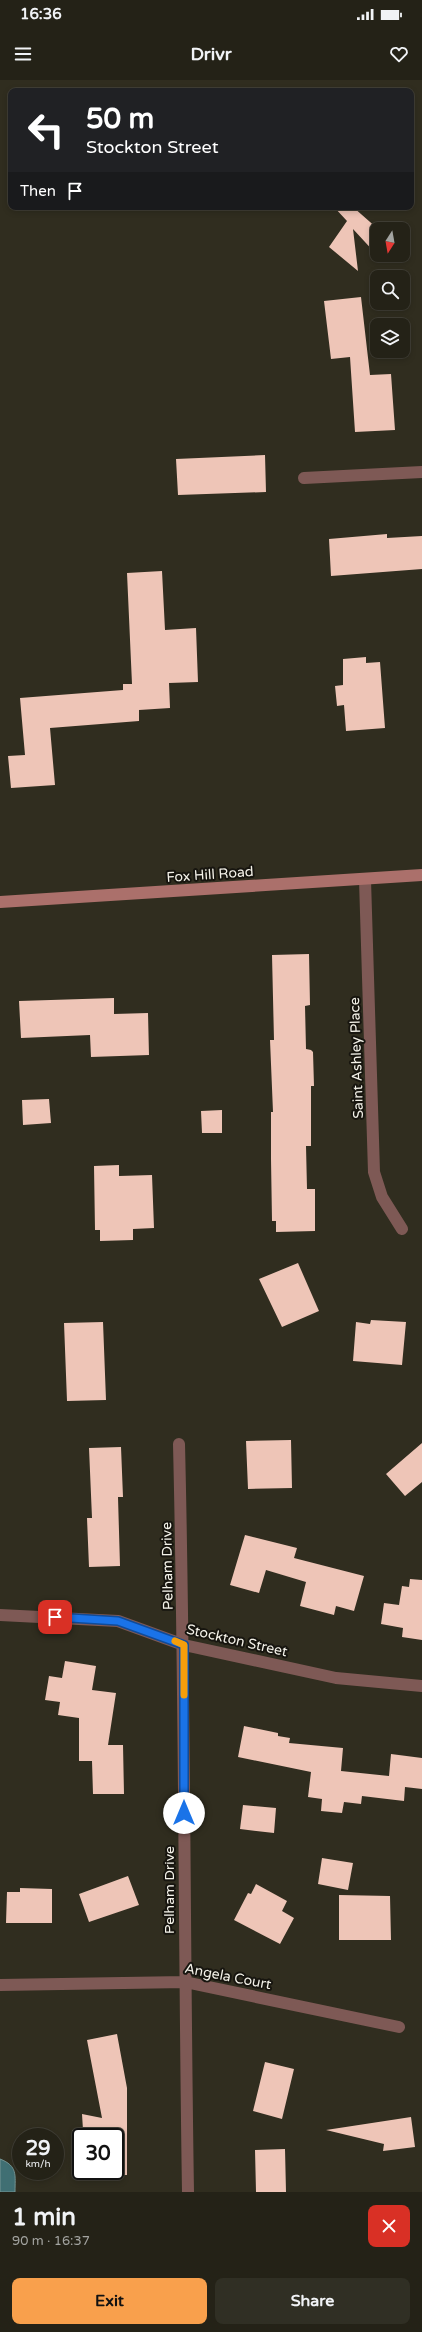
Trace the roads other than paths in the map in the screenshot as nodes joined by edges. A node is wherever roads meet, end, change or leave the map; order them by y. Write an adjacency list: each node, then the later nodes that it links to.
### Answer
1 (422, 472): 2 (street)
2 (304, 478)
3 (422, 875): 4 (main road, Fox Hill Road)
4 (365, 880): 5 (main road, Fox Hill Road); 6 (street, Saint Ashley Place)
5 (0, 902)
6 (402, 1229)
7 (179, 1444): 9 (street, Pelham Drive)
8 (0, 1615): 9 (street, Stockton Street)
9 (184, 1645): 10 (street, Stockton Street); 11 (street, Pelham Drive)
10 (422, 1686)
11 (185, 1982): 12 (street, Angela Court); 13 (street, Angela Court); 14 (street, Pelham Drive)
12 (0, 1985)
13 (399, 2027)
14 (188, 2192)

